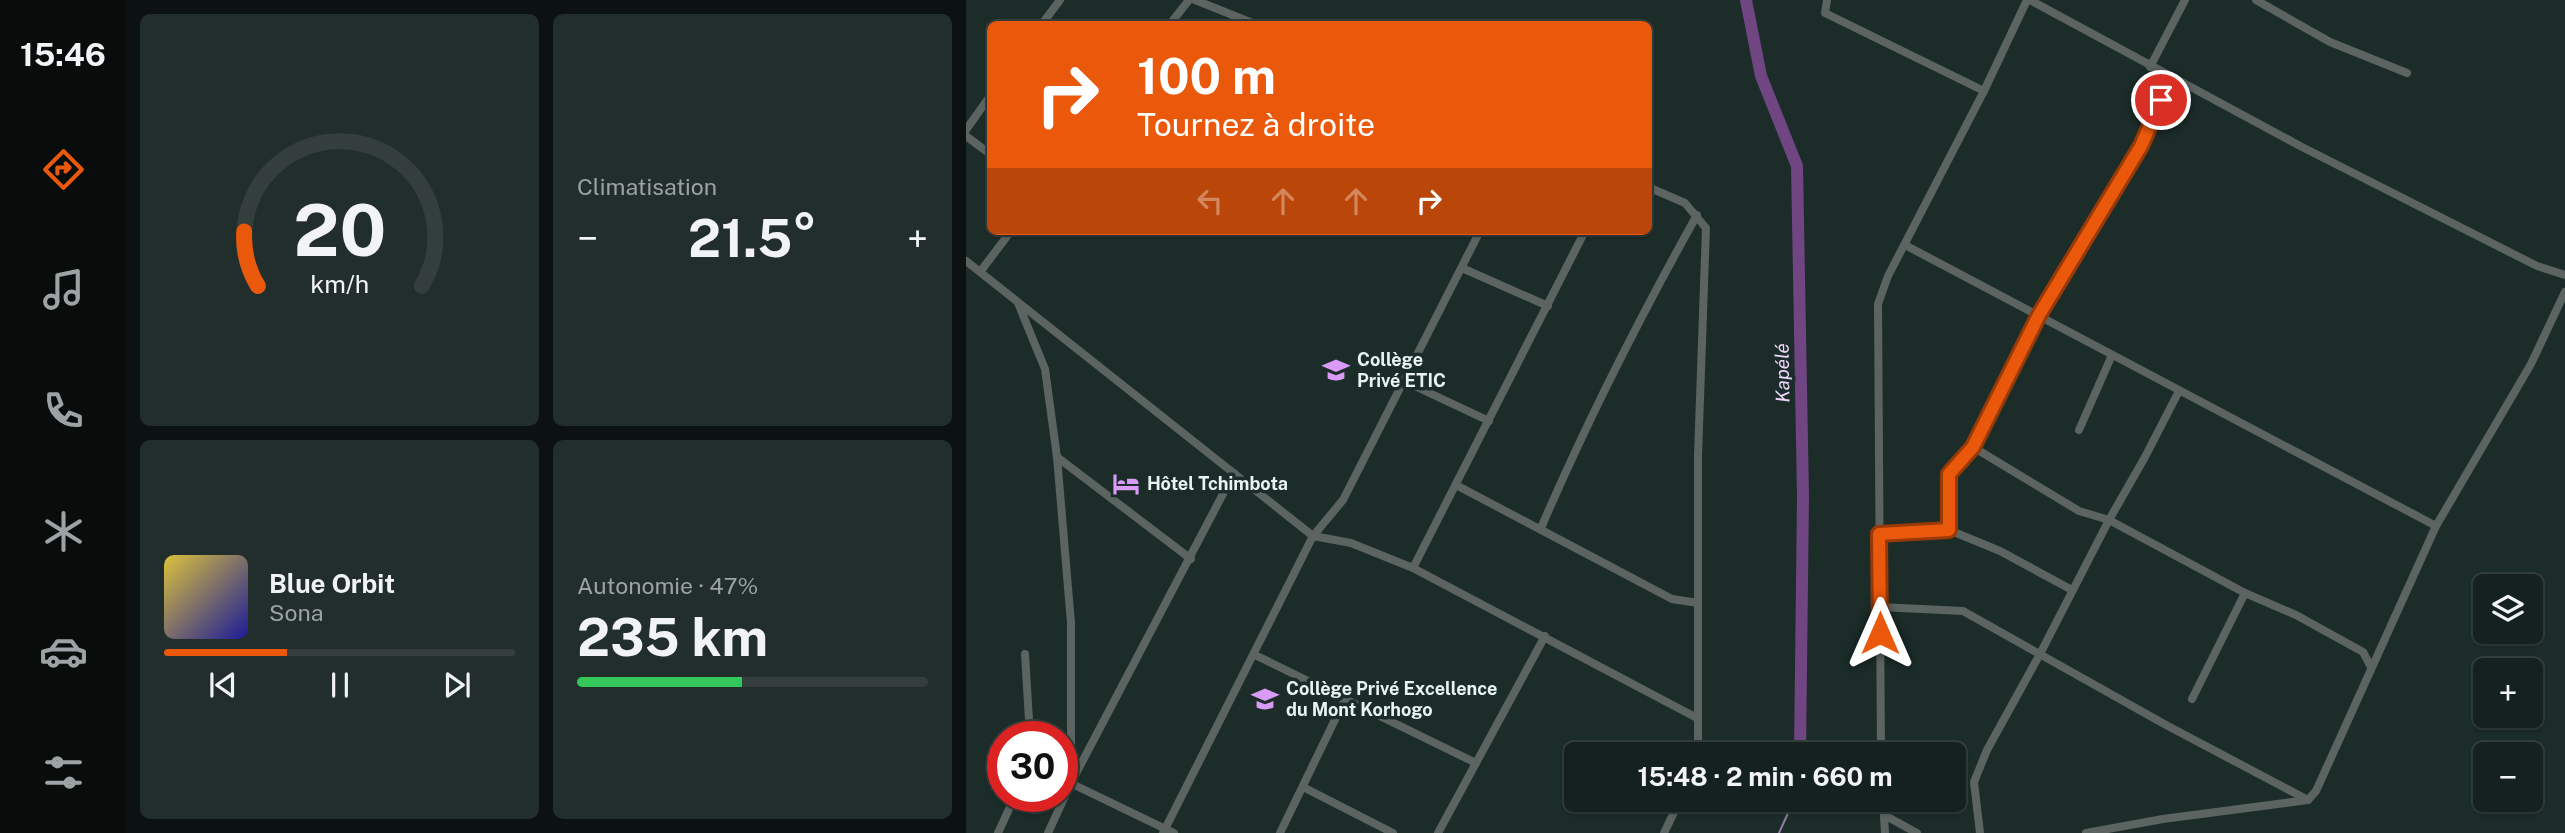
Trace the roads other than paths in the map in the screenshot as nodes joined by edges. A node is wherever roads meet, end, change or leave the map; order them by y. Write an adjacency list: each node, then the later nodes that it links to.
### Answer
1 (1060, 0): 8 (street)
2 (1189, 0): 9 (street)
3 (1195, 0): 10 (street)
4 (1827, 0): 14 (street)
5 (2028, 0): 11 (street); 14 (street)
6 (2185, 0): 11 (street)
7 (2256, 0): 12 (street)
8 (1044, 21)
9 (1172, 21)
10 (1248, 21)
11 (2150, 67): 13 (street)
12 (2407, 72)
13 (2171, 77): 28 (street); 32 (street)
14 (1984, 91): 24 (street)
15 (987, 100): 16 (street)
16 (966, 130)
17 (966, 135): 18 (street)
18 (987, 152)
19 (1652, 189): 20 (street)
20 (1697, 215): 44 (street); 52 (street)
21 (1009, 235): 27 (street)
22 (1478, 235): 26 (street)
23 (1583, 235): 31 (street)
24 (1905, 245): 32 (street); 46 (street)
25 (966, 261): 27 (street)
26 (1462, 268): 31 (street); 34 (street)
27 (980, 272): 30 (street)
28 (2565, 275)
29 (2565, 292): 43 (street)
30 (1017, 300): 39 (street); 40 (street)
31 (1548, 306): 36 (street)
32 (2039, 315): 33 (street); 38 (street)
33 (2112, 355): 35 (street); 37 (street)
34 (1404, 381): 36 (street); 47 (street)
35 (2179, 391): 42 (street); 43 (street)
36 (1489, 421): 41 (street)
37 (2079, 429)
38 (1973, 447): 42 (street); 45 (street)
39 (1057, 457): 48 (street); 63 (street)
40 (1234, 473): 47 (street); 48 (street)
41 (1456, 485): 44 (street); 49 (street)
42 (2109, 520): 50 (street); 51 (street)
43 (2436, 526): 58 (street)
44 (1541, 528): 52 (street)
45 (1949, 530): 46 (street); 50 (street)
46 (1879, 534): 53 (street)
47 (1313, 536): 49 (street); 57 (street)
48 (1191, 559): 67 (street)
49 (1413, 568): 54 (street)
50 (2072, 590): 56 (street)
51 (2245, 593): 58 (street); 60 (street)
52 (1698, 603): 61 (street)
53 (1879, 607): 56 (street); 65 (street)
54 (1545, 636): 61 (street); 66 (street)
55 (1025, 653): 62 (street)
56 (2040, 654): 70 (street); 85 (street)
57 (1255, 655): 59 (street); 76 (street)
58 (2371, 667): 70 (street)
59 (1345, 699): 66 (street); 69 (street)
60 (2192, 699)
61 (1697, 718): 64 (street)
62 (1029, 721)
63 (1071, 721)
64 (1698, 742)
65 (1881, 742)
66 (1476, 763): 82 (street)
67 (1078, 770)
68 (1078, 787): 76 (street)
69 (1303, 787): 80 (street); 81 (street)
70 (2308, 800): 86 (street)
71 (1008, 812): 78 (street)
72 (1058, 812): 79 (street)
73 (1674, 812): 83 (street)
74 (1884, 812): 75 (street)
75 (1884, 815): 77 (street); 84 (street)
76 (1167, 832)
77 (1886, 832)
78 (998, 833)
79 (1048, 833)
80 (1280, 833)
81 (1394, 833)
82 (1437, 833)
83 (1664, 833)
84 (1917, 833)
85 (1980, 833)
86 (2085, 833)

